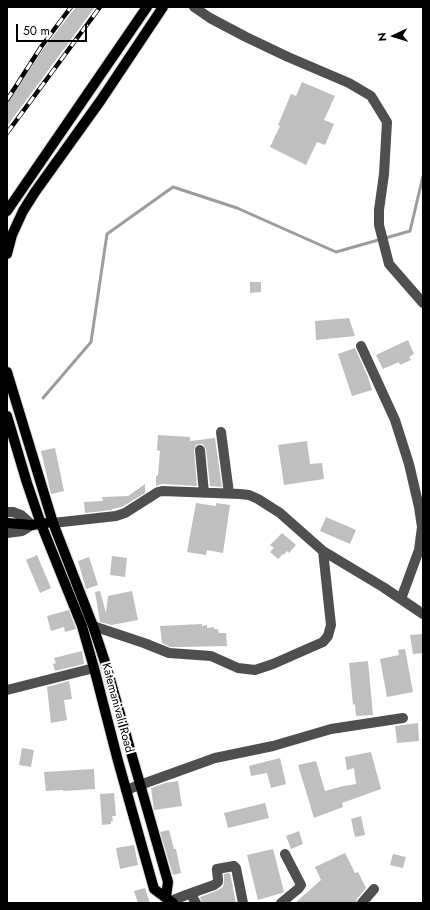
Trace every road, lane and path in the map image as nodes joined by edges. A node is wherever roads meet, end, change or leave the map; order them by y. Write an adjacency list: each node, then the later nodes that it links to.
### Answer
1 (147, 7): 4 (main road)
2 (163, 7): 5 (main road)
3 (194, 7): 7 (street)
4 (9, 208): 5 (main road)
5 (23, 211): 6 (main road)
6 (7, 254)
7 (423, 303)
8 (361, 346): 21 (street)
9 (7, 372): 11 (main road, Katemanivali Road)
10 (7, 416): 12 (main road, Katemanivali Road)
11 (23, 425): 12 (main road); 19 (main road, Katemanivali Road)
12 (11, 430): 20 (main road, Katemanivali Road)
13 (221, 432): 16 (street)
14 (200, 450): 15 (street)
15 (204, 492): 16 (street); 19 (street)
16 (229, 493): 23 (street)
17 (7, 512): 20 (street)
18 (7, 523): 20 (main road)
19 (53, 523): 20 (main road); 26 (main road, Katemanivali Road)
20 (36, 524): 22 (street); 27 (main road, Katemanivali Road)
21 (422, 527): 24 (street)
22 (7, 533)
23 (323, 551): 24 (street); 26 (street)
24 (401, 598): 25 (street)
25 (423, 614)
26 (93, 626): 30 (main road, Katemanivali Road)
27 (94, 668): 28 (street); 31 (main road, Katemanivali Road)
28 (7, 690)
29 (403, 718): 30 (street)
30 (139, 785): 31 (street); 34 (main road, Katemanivali Road)
31 (126, 790): 34 (main road, Katemanivali Road)
32 (285, 854): 36 (street)
33 (374, 889): 37 (street)
34 (170, 901): 35 (street)
35 (243, 903)
36 (281, 903)
37 (362, 903)

